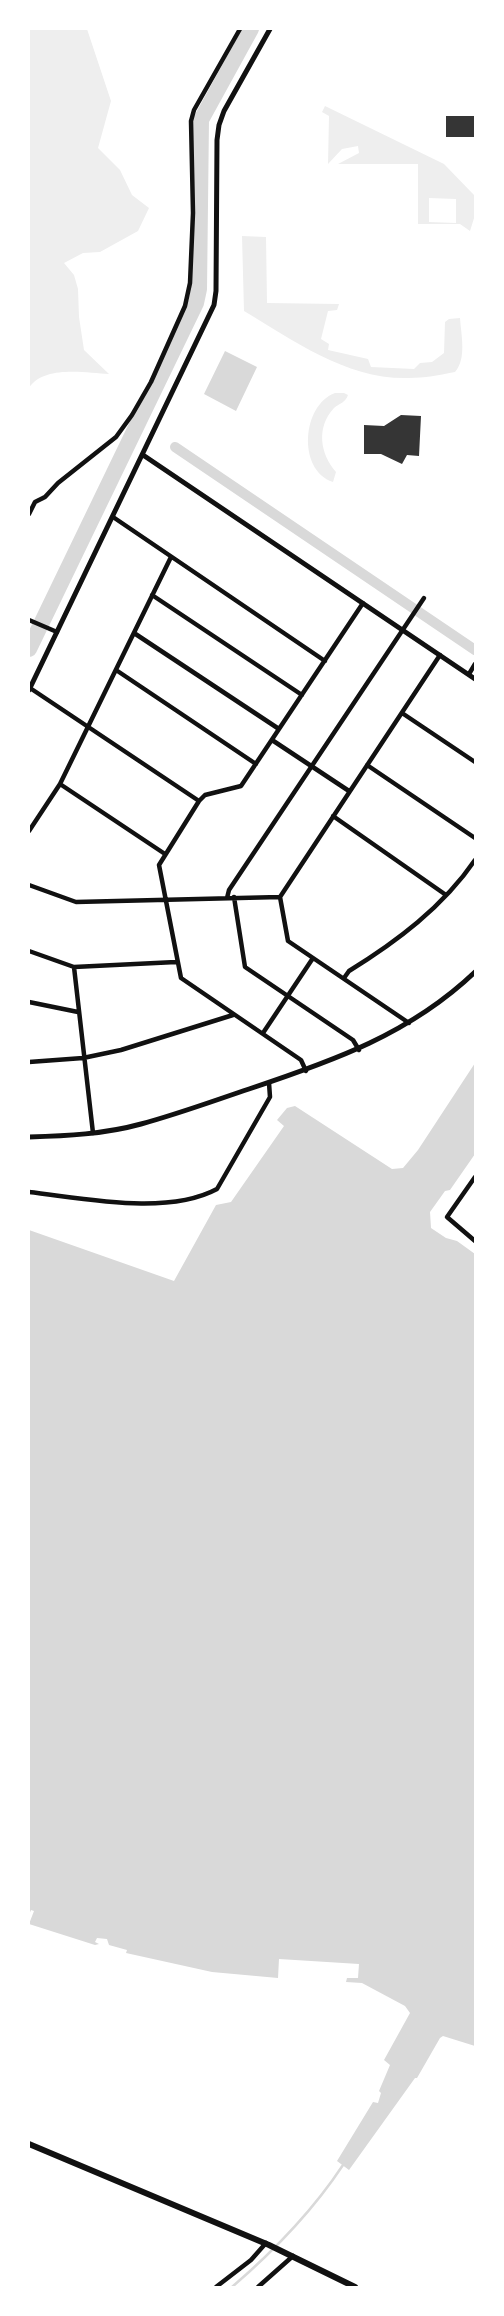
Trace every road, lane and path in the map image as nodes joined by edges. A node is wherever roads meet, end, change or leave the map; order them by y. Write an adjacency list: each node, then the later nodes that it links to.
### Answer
1 (240, 29): 5 (street)
2 (270, 29): 3 (street)
3 (143, 456): 7 (street); 11 (street)
4 (29, 499): 5 (street)
5 (35, 502): 6 (street)
6 (29, 514)
7 (113, 517): 8 (street); 14 (street)
8 (171, 557): 9 (street); 17 (street)
9 (152, 595): 15 (street); 23 (street)
10 (424, 598): 13 (street)
11 (363, 603): 13 (street); 17 (street)
12 (29, 620): 14 (street)
13 (402, 629): 16 (street); 31 (street)
14 (56, 632): 22 (street)
15 (134, 633): 19 (street); 26 (street)
16 (440, 655): 20 (street); 24 (street)
17 (325, 661): 23 (street)
18 (475, 664): 20 (street)
19 (116, 670): 25 (street); 29 (street)
20 (469, 674): 21 (street)
21 (475, 679)
22 (29, 689): 25 (street)
23 (302, 695): 26 (street)
24 (402, 713): 28 (street); 30 (street)
25 (88, 725): 32 (street); 34 (street)
26 (279, 729): 27 (street)
27 (272, 740): 29 (street); 31 (street)
28 (475, 762)
29 (256, 764): 34 (street)
30 (367, 765): 33 (street); 37 (street)
31 (311, 766): 33 (street); 44 (street)
32 (60, 784): 36 (street); 38 (street)
33 (349, 791): 35 (street)
34 (199, 801): 38 (street)
35 (333, 816): 41 (street); 42 (street)
36 (29, 831)
37 (475, 838)
38 (165, 854): 45 (street)
39 (475, 860): 41 (street)
40 (29, 885): 45 (street)
41 (446, 895): 51 (street)
42 (280, 896): 43 (street); 47 (street)
43 (234, 897): 44 (street); 52 (street)
44 (226, 898): 45 (street)
45 (165, 900): 48 (street)
46 (29, 951): 49 (street)
47 (313, 958): 51 (street); 52 (street)
48 (176, 962): 49 (street); 55 (street)
49 (74, 967): 54 (street)
50 (475, 972): 56 (street)
51 (344, 978): 56 (street)
52 (289, 996): 57 (street); 58 (street)
53 (29, 1002): 54 (street)
54 (78, 1012): 59 (street)
55 (233, 1015): 57 (street); 59 (street)
56 (409, 1024): 58 (street)
57 (263, 1033): 61 (street)
58 (359, 1050): 61 (street)
59 (83, 1058): 60 (street); 63 (street)
60 (29, 1062)
61 (306, 1071): 62 (street)
62 (269, 1082): 63 (street); 66 (street)
63 (93, 1133): 64 (street)
64 (29, 1137)
65 (475, 1177): 67 (street)
66 (29, 1192)
67 (475, 1241)
68 (29, 2144): 69 (main road)
69 (268, 2244): 70 (main road); 71 (street)
70 (291, 2255): 72 (street); 73 (main road)
71 (216, 2287)
72 (258, 2287)
73 (355, 2287)

